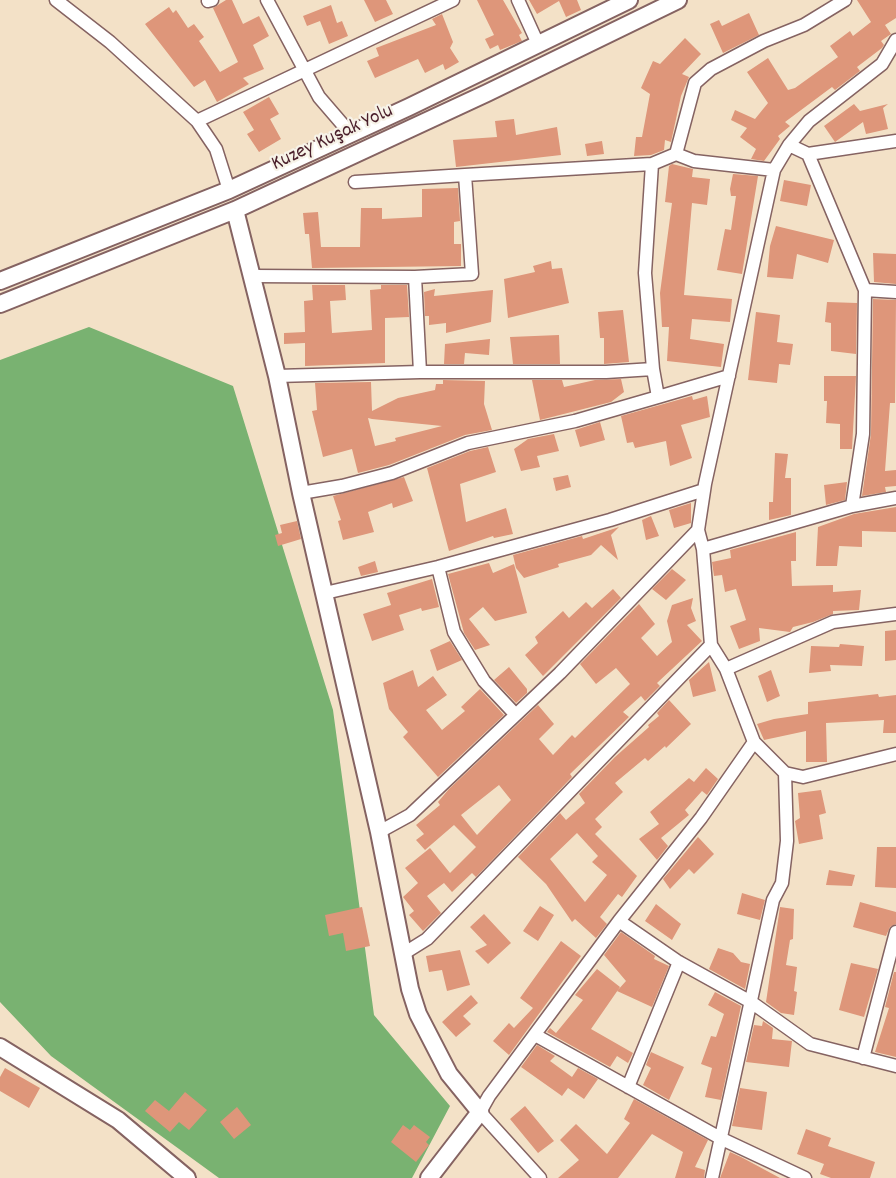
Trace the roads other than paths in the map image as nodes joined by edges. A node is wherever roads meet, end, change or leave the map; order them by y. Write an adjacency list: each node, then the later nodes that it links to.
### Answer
1 (267, 0): 10 (street)
2 (453, 0): 10 (street)
3 (518, 0): 9 (street)
4 (628, 0): 9 (main road, Kuzey Kuşak Yolu)
5 (678, 0): 24 (main road, Kuzey Kuşak Yolu)
6 (845, 0): 17 (street)
7 (64, 2): 12 (street)
8 (896, 40): 15 (street)
9 (538, 44): 13 (main road, Kuzey Kuşak Yolu)
10 (304, 71): 11 (street); 13 (street)
11 (216, 111): 12 (street); 16 (street)
12 (197, 121): 16 (street)
13 (350, 133): 23 (main road, Kuzey Kuşak Yolu)
14 (896, 141): 18 (street)
15 (789, 145): 18 (street); 20 (street)
16 (216, 149): 23 (street)
17 (676, 154): 19 (street); 20 (street)
18 (808, 154): 28 (street)
19 (652, 164): 21 (street); 31 (street)
20 (774, 170): 34 (street)
21 (465, 175): 22 (street); 26 (street)
22 (355, 182)
23 (229, 190): 27 (main road, Kuzey Kuşak Yolu)
24 (235, 210): 25 (main road); 30 (main road, Kuzey Kuşak Yolu)
25 (254, 276): 26 (street); 33 (main road)
26 (415, 277): 32 (street)
27 (0, 281)
28 (864, 290): 29 (street); 39 (street)
29 (896, 292)
30 (0, 304)
31 (652, 369): 32 (street); 35 (street)
32 (420, 372): 33 (street)
33 (277, 376): 37 (main road)
34 (729, 376): 35 (street); 36 (street)
35 (658, 397): 37 (street)
36 (704, 490): 40 (street); 42 (street)
37 (301, 493): 43 (main road)
38 (896, 498): 39 (street)
39 (852, 506): 41 (street)
40 (698, 530): 41 (street); 47 (street)
41 (703, 549): 45 (street)
42 (438, 567): 43 (street); 47 (street)
43 (325, 593): 51 (main road)
44 (896, 614): 46 (street)
45 (711, 645): 46 (street); 54 (street)
46 (726, 669): 48 (street)
47 (515, 714): 51 (street)
48 (754, 742): 50 (street); 52 (street)
49 (896, 754): 50 (street)
50 (785, 773): 56 (street)
51 (379, 832): 54 (main road)
52 (619, 921): 55 (street); 57 (street)
53 (896, 932): 59 (street)
54 (402, 954): 62 (main road)
55 (679, 962): 56 (street); 61 (street)
56 (751, 1002): 59 (street); 63 (street)
57 (535, 1035): 61 (street); 62 (street)
58 (0, 1047): 64 (main road)
59 (863, 1058): 60 (street)
60 (896, 1066)
61 (628, 1087): 63 (street)
62 (480, 1112): 65 (main road); 66 (street)
63 (722, 1139): 67 (street); 68 (street)
64 (187, 1178)
65 (429, 1178)
66 (540, 1178)
67 (712, 1178)
68 (805, 1178)

